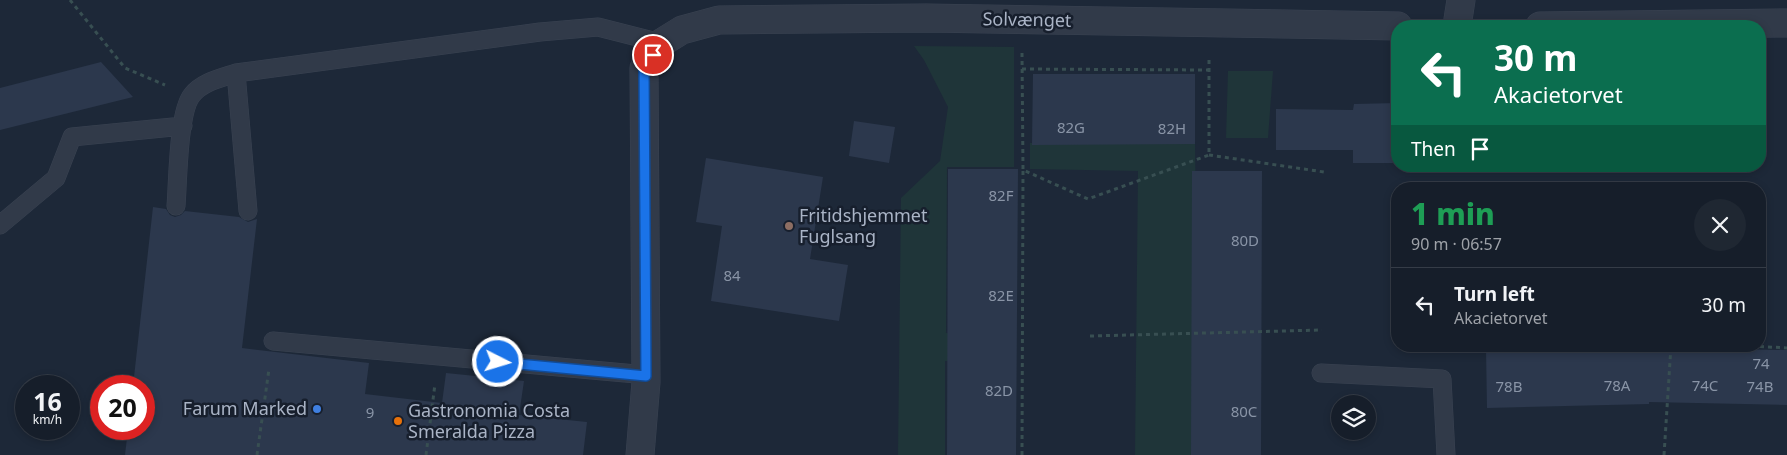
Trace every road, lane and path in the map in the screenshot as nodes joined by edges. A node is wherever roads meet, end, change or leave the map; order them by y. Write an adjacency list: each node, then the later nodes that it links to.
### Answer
1 (70, 0): 14 (path)
2 (1461, 0): 5 (street)
3 (928, 9): 4 (street, Solvænget); 10 (street, Solvænget)
4 (1022, 20): 6 (street, Solvænget); 11 (path)
5 (1458, 20)
6 (1209, 23): 9 (street, Solvænget); 12 (path)
7 (1766, 23): 8 (street)
8 (1787, 23)
9 (1391, 26)
10 (661, 43): 13 (lane); 30 (street)
11 (1022, 68): 12 (path); 17 (path)
12 (1209, 70): 16 (path)
13 (236, 73): 14 (lane); 20 (lane)
14 (191, 96): 15 (lane)
15 (183, 126): 19 (lane); 21 (lane)
16 (1208, 155): 17 (path); 18 (path)
17 (1023, 170): 34 (path)
18 (1324, 172)
19 (176, 206)
20 (248, 211)
21 (0, 225)
22 (1322, 330): 23 (path)
23 (1090, 336)
24 (273, 341): 28 (lane); 31 (path)
25 (1766, 347): 26 (path)
26 (1787, 348)
27 (1672, 352): 36 (path)
28 (438, 356): 30 (lane); 32 (path)
29 (1321, 373): 35 (lane)
30 (646, 376): 33 (street)
31 (257, 455)
32 (426, 455)
33 (640, 455)
34 (1022, 455)
35 (1446, 455)
36 (1664, 455)

